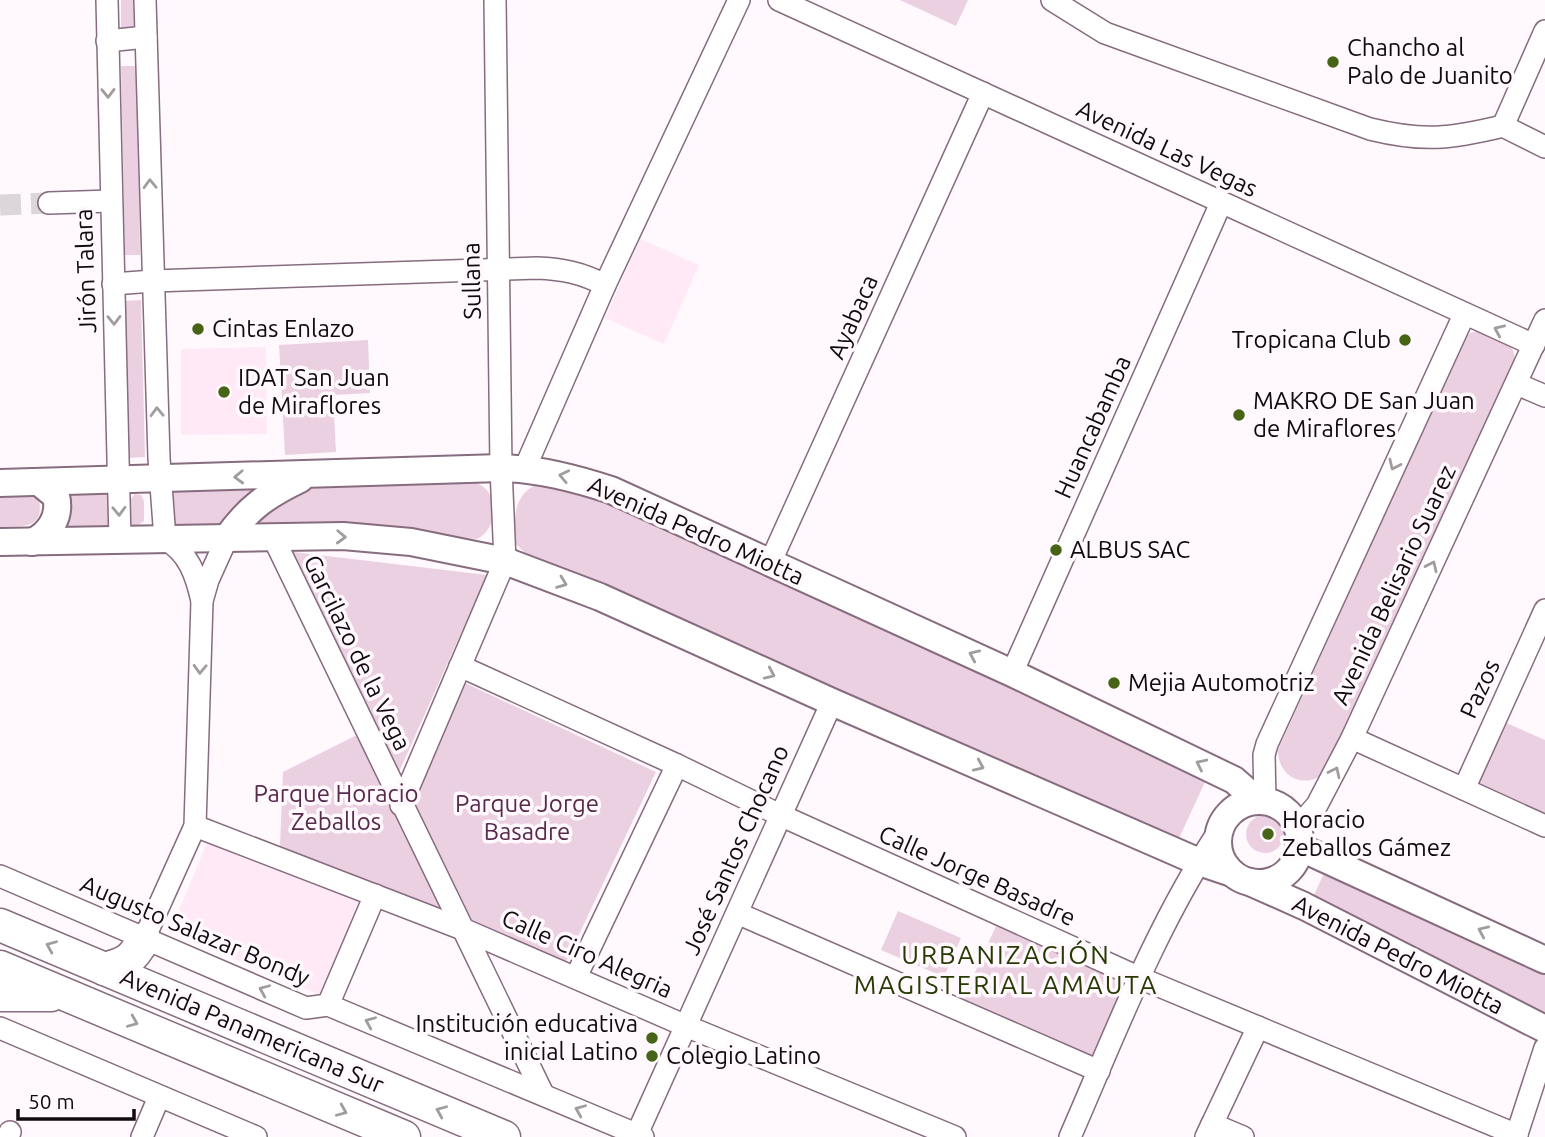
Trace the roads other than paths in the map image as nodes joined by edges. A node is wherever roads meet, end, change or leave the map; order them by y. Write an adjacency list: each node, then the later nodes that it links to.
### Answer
1 (107, 0): 9 (street, Jirón Talara)
2 (145, 0): 8 (street)
3 (495, 0): 16 (street, Sullana)
4 (739, 0): 19 (street, Sullana)
5 (779, 0): 10 (street, Avenida Las Vegas)
6 (1052, 0): 11 (street)
7 (1545, 31): 11 (street)
8 (146, 37): 9 (street); 17 (street, one-way to 8)
9 (107, 41): 13 (street, Jirón Talara, one-way to 13)
10 (983, 93): 15 (street, Avenida Las Vegas); 38 (street, Ayabaca)
11 (1503, 126): 12 (street)
12 (1545, 147)
13 (111, 201): 14 (street); 18 (street, Jirón Talara)
14 (49, 203)
15 (1221, 203): 20 (street, Avenida Las Vegas); 42 (street, Huancabamba)
16 (498, 268): 17 (street); 19 (street); 25 (street, Sullana)
17 (153, 281): 18 (street); 27 (street, one-way to 17)
18 (113, 284): 28 (street, Jirón Talara, one-way to 28)
19 (605, 285): 25 (street, Sullana)
20 (1464, 315): 22 (street, Avenida Las Vegas, one-way to 20); 47 (street, Avenida Belisario Suarez, one-way to 47)
21 (1545, 320): 22 (street, Avenida Belisario Suarez)
22 (1534, 345): 23 (street, Avenida Belisario Suarez)
23 (1517, 384): 24 (street); 44 (street, Avenida Belisario Suarez, one-way to 23)
24 (1545, 396)
25 (513, 468): 26 (main road, Avenida Pedro Miotta); 37 (street, Sullana); 38 (main road, Avenida Pedro Miotta, one-way to 25)
26 (308, 475): 27 (main road, Avenida Pedro Miotta, one-way to 27); 32 (main road)
27 (160, 480): 28 (main road, Avenida Pedro Miotta); 33 (street)
28 (118, 481): 30 (main road, Avenida Pedro Miotta); 34 (street, Jirón Talara, one-way to 34)
29 (0, 483): 30 (main road, Avenida Pedro Miotta)
30 (40, 483): 36 (main road)
31 (273, 537): 32 (main road, Avenida Pedro Miotta); 37 (main road, Avenida Pedro Miotta, one-way to 37); 48 (street, Garcilazo de la Vega)
32 (227, 538): 33 (main road, Avenida Pedro Miotta); 39 (street)
33 (165, 539): 34 (main road, Avenida Pedro Miotta); 39 (street)
34 (120, 541): 36 (main road, Avenida Pedro Miotta)
35 (0, 542): 36 (main road, Avenida Pedro Miotta)
36 (32, 542)
37 (505, 561): 41 (street); 43 (main road, Avenida Pedro Miotta, one-way to 43)
38 (770, 563): 42 (main road, Avenida Pedro Miotta, one-way to 38)
39 (202, 601): 50 (street, one-way to 50)
40 (1545, 610): 46 (street, Pazos)
41 (460, 666): 45 (street, Calle Jorge Basadre); 48 (street)
42 (1012, 673): 47 (main road, Avenida Pedro Miotta, one-way to 42)
43 (832, 702): 49 (street, José Santos Chocano); 54 (main road, Avenida Pedro Miotta, one-way to 54)
44 (1352, 738): 46 (street); 53 (street, Avenida Belisario Suarez, one-way to 44)
45 (677, 765): 49 (street, Calle Jorge Basadre); 65 (street)
46 (1464, 789): 51 (street)
47 (1262, 801): 52 (main road); 53 (main road)
48 (401, 805): 60 (street, Garcilazo de la Vega)
49 (780, 815): 58 (street, José Santos Chocano); 66 (street, Calle Jorge Basadre)
50 (195, 825): 57 (street, Calle Ciro Alegria); 61 (street)
51 (1545, 826)
52 (1219, 831): 54 (street); 56 (main road)
53 (1298, 838): 56 (main road); 62 (main road, one-way to 53)
54 (1199, 862): 56 (main road, Avenida Pedro Miotta); 66 (street)
55 (0, 876): 61 (street, Augusto Salazar Bondy)
56 (1240, 877): 73 (main road, Avenida Pedro Miotta)
57 (375, 895): 60 (street, Calle Ciro Alegria); 69 (street)
58 (737, 913): 70 (street, José Santos Chocano); 75 (street)
59 (0, 925): 64 (highway, Avenida Panamericana Sur, one-way to 59)
60 (465, 930): 65 (street, Calle Ciro Alegria); 76 (street, Garcilazo de la Vega)
61 (144, 939): 64 (highway); 69 (street, Augusto Salazar Bondy, one-way to 61)
62 (1545, 960)
63 (0, 967): 68 (highway, Avenida Panamericana Sur)
64 (104, 968): 84 (highway, Avenida Panamericana Sur, one-way to 64)
65 (576, 977): 70 (street, Calle Ciro Alegria)
66 (1140, 978): 71 (street, Calle Jorge Basadre); 75 (street)
67 (0, 995): 68 (highway)
68 (70, 996): 83 (highway, Avenida Panamericana Sur, one-way to 83)
69 (328, 1005): 76 (street, Augusto Salazar Bondy, one-way to 69)
70 (686, 1026): 79 (street, José Santos Chocano); 85 (street, Calle Ciro Alegria)
71 (1258, 1027): 78 (street); 80 (street, Calle Jorge Basadre)
72 (0, 1028): 77 (street)
73 (1545, 1029)
74 (1545, 1048): 80 (street)
75 (1099, 1071): 86 (street)
76 (542, 1094): 79 (street, Augusto Salazar Bondy, one-way to 76)
77 (159, 1097): 81 (street); 82 (street)
78 (1209, 1131): 87 (street)
79 (640, 1136)
80 (1517, 1136)
81 (142, 1137)
82 (256, 1137)
83 (404, 1137)
84 (504, 1137)
85 (955, 1137)
86 (1070, 1137)
87 (1243, 1137)

